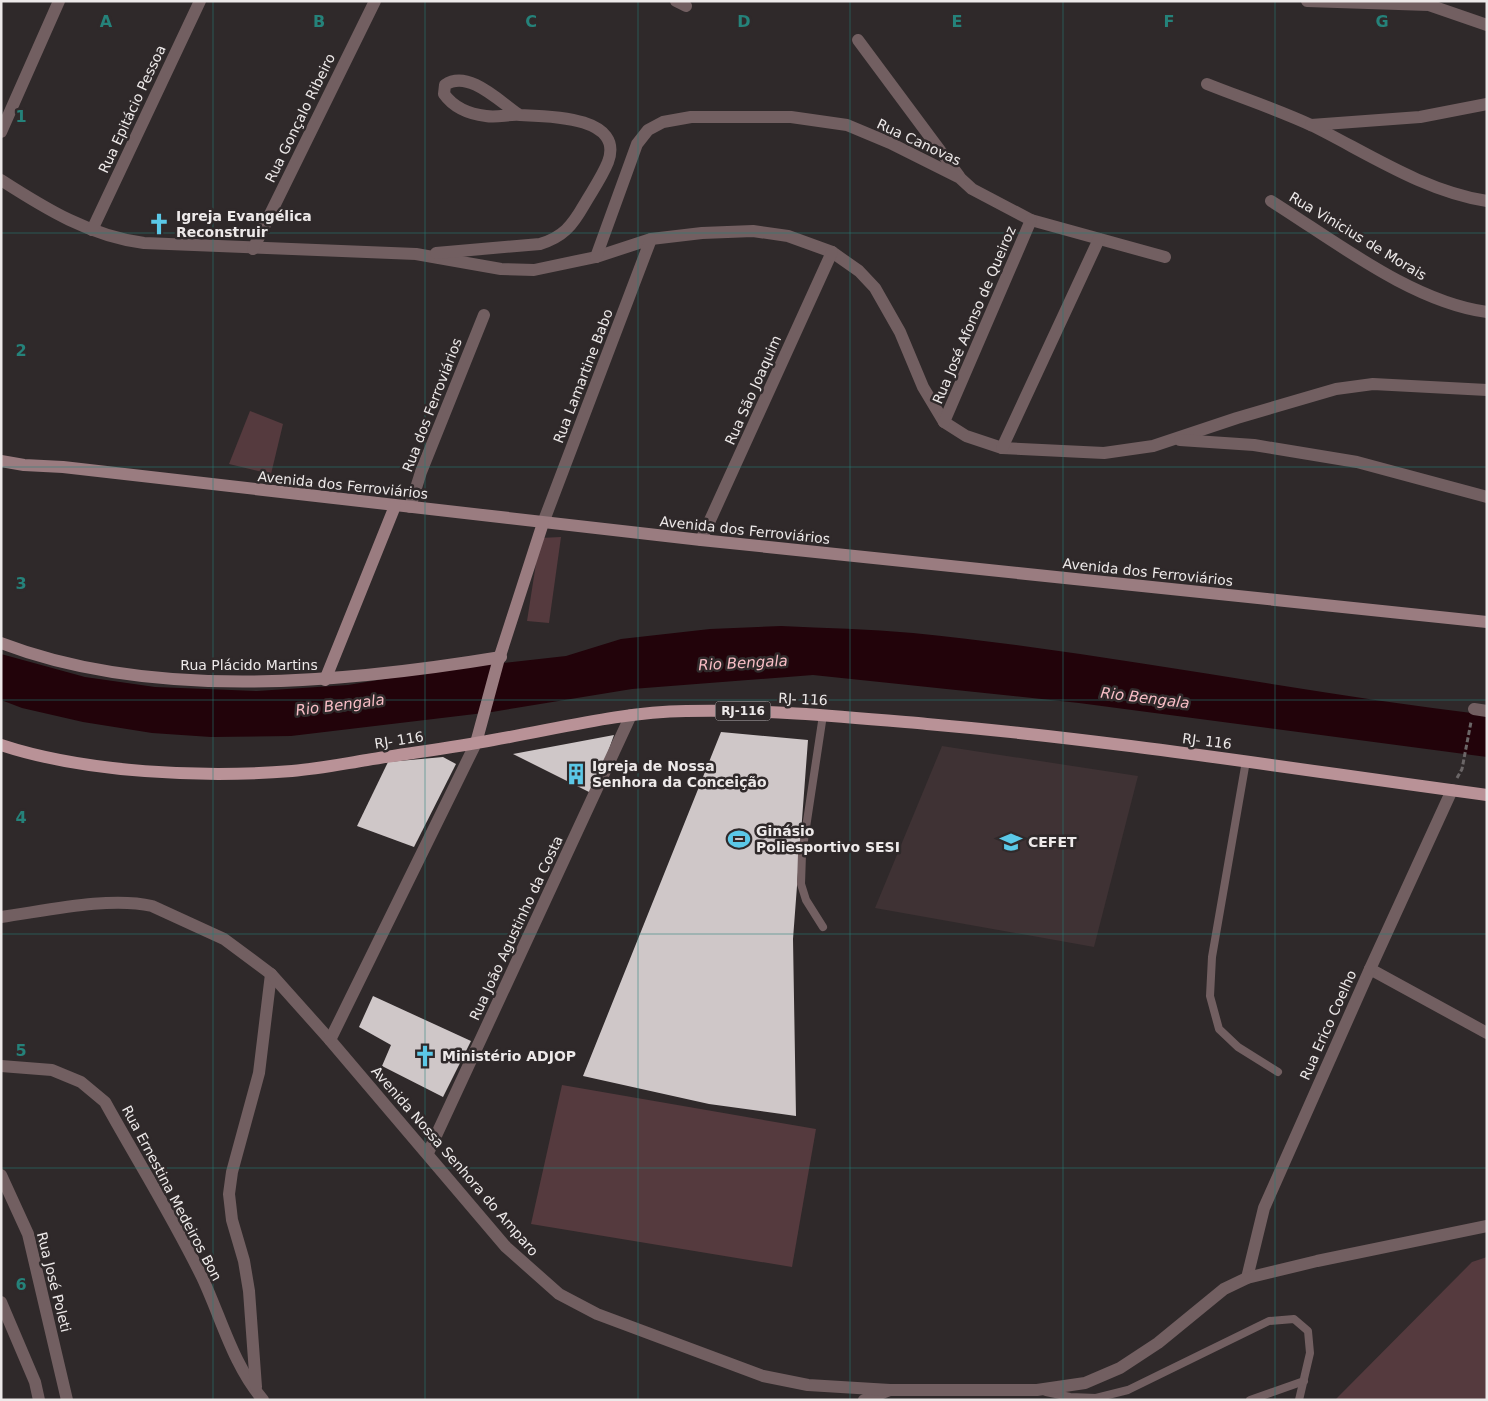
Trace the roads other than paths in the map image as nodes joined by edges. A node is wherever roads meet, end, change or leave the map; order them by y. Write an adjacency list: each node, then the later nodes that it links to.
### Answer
1 (59, 1): 12 (street)
2 (200, 1): 18 (street, Rua Epitácio Pessoa)
3 (375, 1): 21 (street, Rua Gonçalo Ribeiro)
4 (1306, 1): 5 (street)
5 (1429, 3): 6 (street)
6 (1487, 25)
7 (858, 40): 13 (street)
8 (1206, 84): 11 (street)
9 (1487, 104): 11 (street)
10 (518, 114): 10 (street); 23 (street)
11 (1311, 125): 16 (street)
12 (1, 132)
13 (960, 178): 17 (street, Rua Canovas); 25 (street, Rua Canovas)
14 (1, 180): 18 (street)
15 (1272, 201): 26 (street, Rua Vinicius de Morais)
16 (1487, 201)
17 (1031, 220): 20 (street, Rua Canovas); 29 (street, Rua José Afonso de Queiroz)
18 (92, 230): 21 (street)
19 (651, 239): 22 (street); 25 (street); 36 (street, Rua Lamartine Babo)
20 (1099, 239): 24 (street, Rua Canovas); 31 (street)
21 (253, 249): 23 (street)
22 (832, 252): 29 (street); 37 (street, Rua São Joaquim)
23 (416, 254): 25 (street)
24 (1166, 256)
25 (596, 257)
26 (1487, 312)
27 (484, 315): 35 (street, Rua dos Ferroviários)
28 (1487, 390): 30 (street)
29 (944, 422): 31 (street)
30 (1176, 439): 31 (street); 33 (street)
31 (1002, 448)
32 (1, 460): 34 (main road, Avenida dos Ferroviários)
33 (1487, 497)
34 (395, 506): 35 (main road, Avenida dos Ferroviários); 41 (main road)
35 (410, 507): 36 (main road, Avenida dos Ferroviários)
36 (543, 523): 37 (main road, Avenida dos Ferroviários); 40 (main road)
37 (701, 540): 38 (main road, Avenida dos Ferroviários)
38 (1487, 622)
39 (1, 643): 41 (main road, Rua Plácido Martins)
40 (500, 659): 41 (main road, Rua Plácido Martins); 46 (main road)
41 (325, 680)
42 (1473, 711): 43 (street)
43 (1487, 711)
44 (631, 715): 45 (main road, RJ- 116 / RJ-116); 46 (main road, RJ- 116 / RJ-116); 59 (street, Rua João Agustinho da Costa)
45 (823, 715): 48 (main road, RJ- 116 / RJ-116); 52 (lane)
46 (476, 743): 47 (main road, RJ- 116 / RJ-116); 56 (street)
47 (1, 745)
48 (1246, 761): 49 (main road, RJ- 116 / RJ-116); 58 (lane)
49 (1452, 790): 50 (main road, RJ- 116 / RJ-116); 53 (street, Rua Erico Coelho)
50 (1487, 795)
51 (1, 917): 54 (street, Avenida Nossa Senhora do Amparo)
52 (823, 927)
53 (1370, 969): 55 (street); 62 (street, Rua Erico Coelho)
54 (271, 974): 56 (street, Avenida Nossa Senhora do Amparo); 67 (street)
55 (1487, 1034)
56 (330, 1040): 59 (street, Avenida Nossa Senhora do Amparo)
57 (1, 1066): 67 (street, Rua Ernestina Medeiros Bon)
58 (1278, 1072)
59 (428, 1153): 65 (street, Avenida Nossa Senhora do Amparo)
60 (1, 1175): 69 (street, Rua José Poleti)
61 (1487, 1226): 62 (street, Avenida Nossa Senhora do Amparo)
62 (1247, 1278): 66 (street, Avenida Nossa Senhora do Amparo)
63 (1, 1302): 68 (street)
64 (1304, 1381): 66 (lane); 71 (lane); 72 (lane)
65 (890, 1390): 66 (street, Avenida Nossa Senhora do Amparo); 70 (street)
66 (1036, 1390)
67 (260, 1396)
68 (39, 1400)
69 (67, 1400)
70 (864, 1400)
71 (1250, 1400)
72 (1299, 1400)

